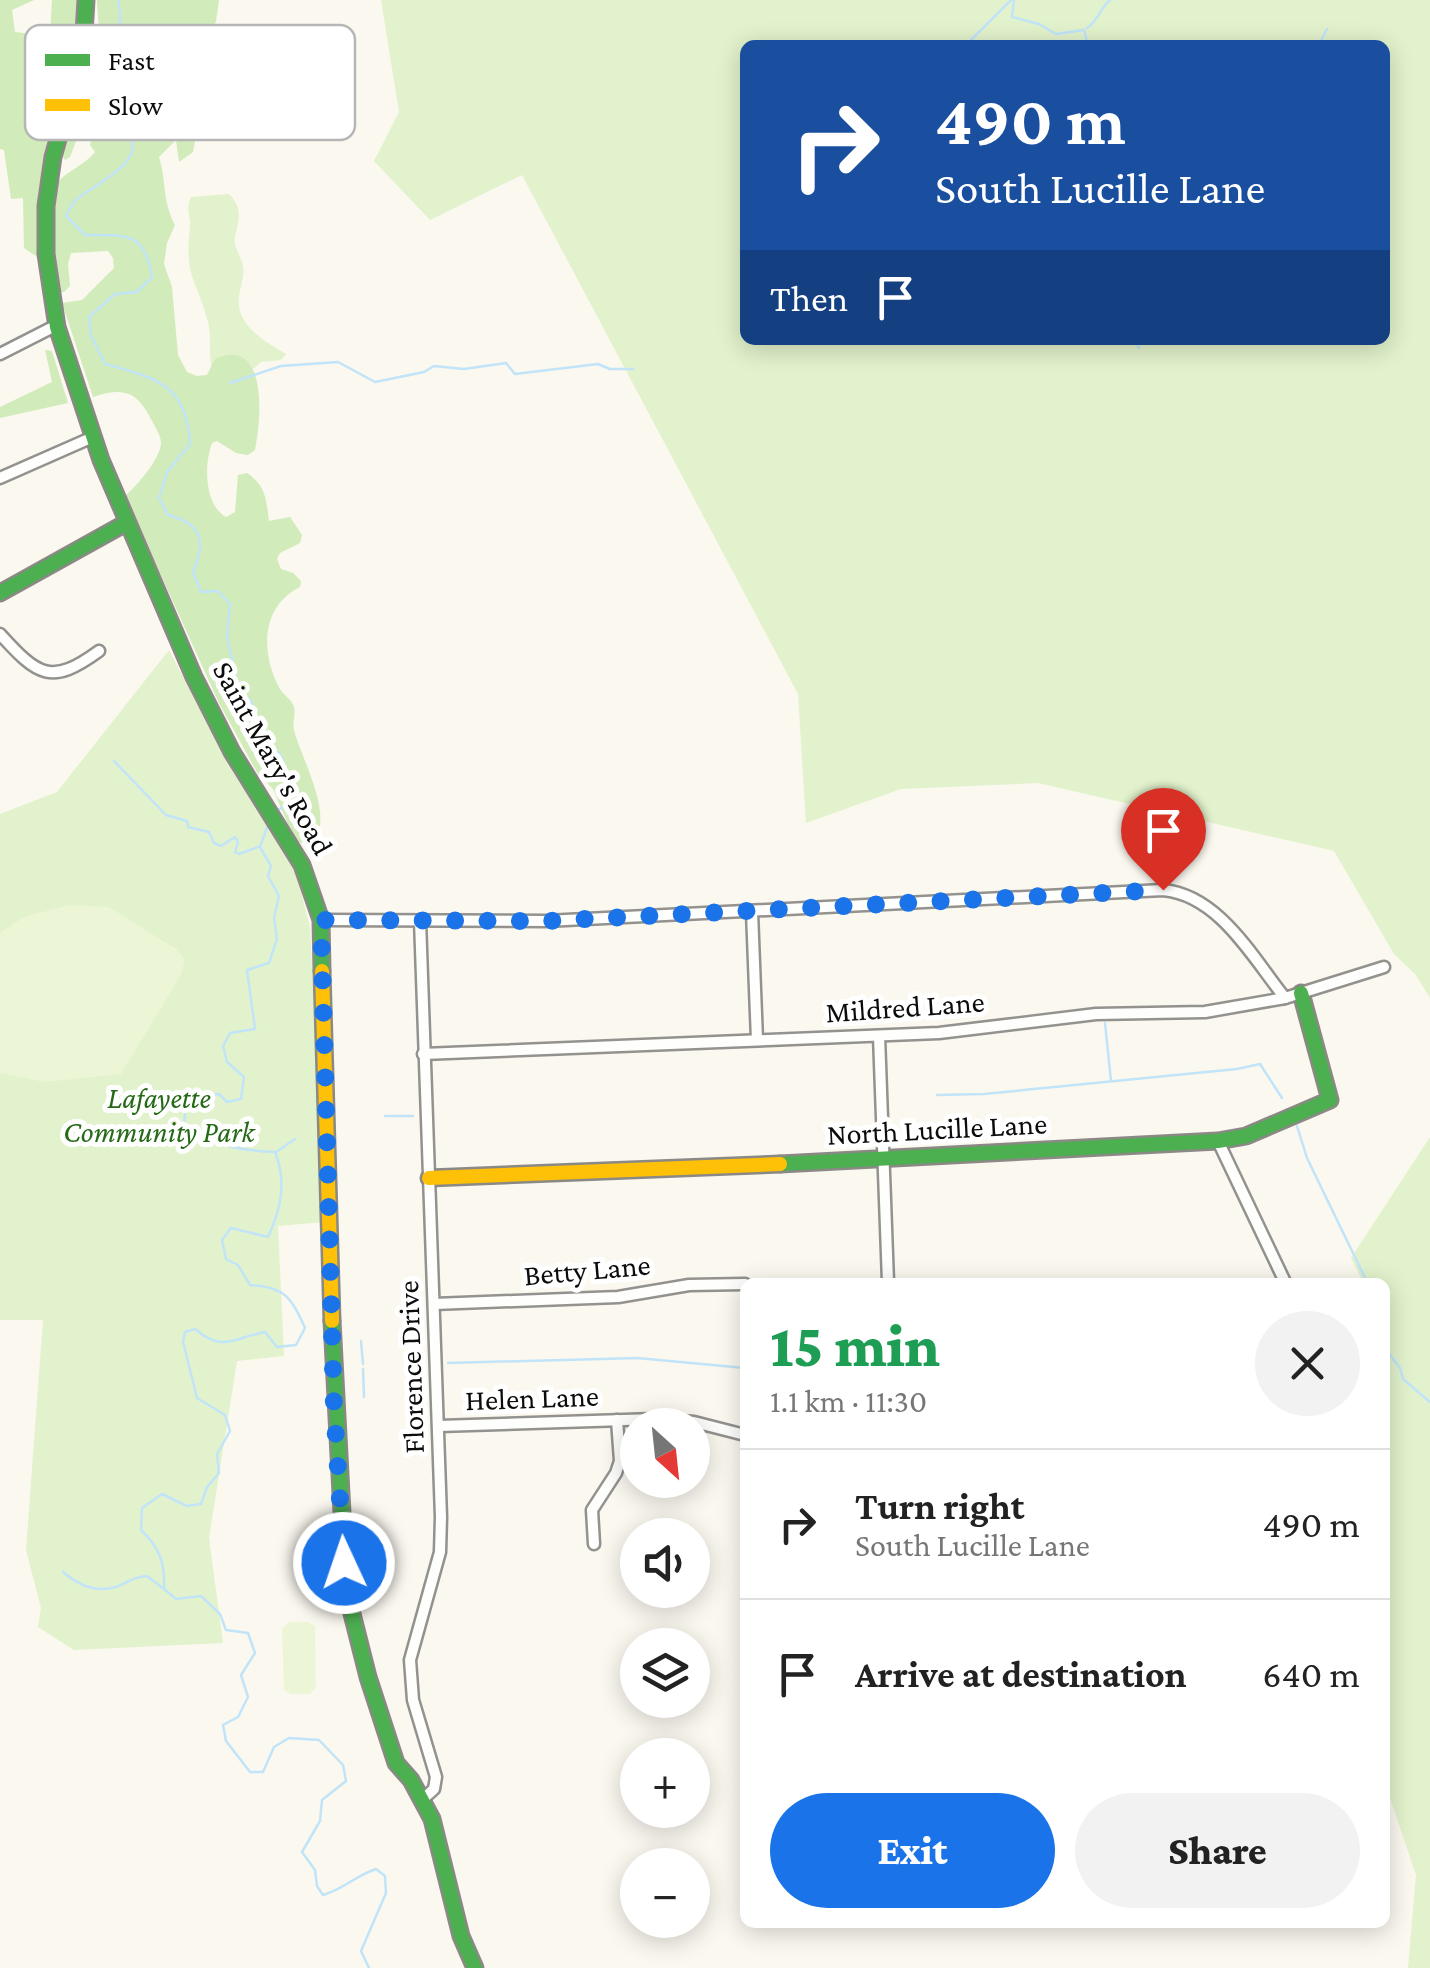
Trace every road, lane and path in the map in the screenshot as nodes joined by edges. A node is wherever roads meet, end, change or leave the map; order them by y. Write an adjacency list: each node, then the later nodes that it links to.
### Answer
1 (86, 0): 2 (street, Saint Mary's Road)
2 (85, 25)
3 (57, 140): 4 (street, Saint Mary's Road)
4 (57, 325): 5 (street); 6 (street, Saint Mary's Road)
5 (0, 354)
6 (93, 437): 7 (street); 8 (street, Saint Mary's Road)
7 (0, 478)
8 (126, 522): 9 (street); 13 (street, Saint Mary's Road)
9 (0, 592)
10 (0, 634): 11 (street)
11 (99, 651)
12 (752, 912): 14 (street); 17 (street); 19 (street)
13 (321, 920): 14 (street); 32 (street, Saint Mary's Road)
14 (420, 920): 20 (street, Florence Drive)
15 (1384, 967): 16 (street, Mildred Lane)
16 (1301, 993): 17 (street, Mildred Lane); 21 (street, North Lucille Lane)
17 (1285, 998): 18 (street, Mildred Lane)
18 (880, 1036): 19 (street, Mildred Lane); 22 (street)
19 (757, 1040): 20 (street, Mildred Lane)
20 (423, 1054): 23 (street, Florence Drive)
21 (1218, 1141): 22 (street, North Lucille Lane); 25 (street)
22 (884, 1160): 23 (street, North Lucille Lane); 24 (street)
23 (429, 1178): 27 (street, Florence Drive)
24 (888, 1278)
25 (1283, 1278)
26 (740, 1284): 27 (street, Betty Lane)
27 (434, 1304): 29 (street, Florence Drive)
28 (617, 1420): 29 (street, Helen Lane); 30 (street, Helen Lane); 31 (street)
29 (439, 1426): 32 (street, Florence Drive)
30 (740, 1435)
31 (594, 1544)
32 (422, 1800): 33 (street, Saint Mary's Road)
33 (475, 1968)

